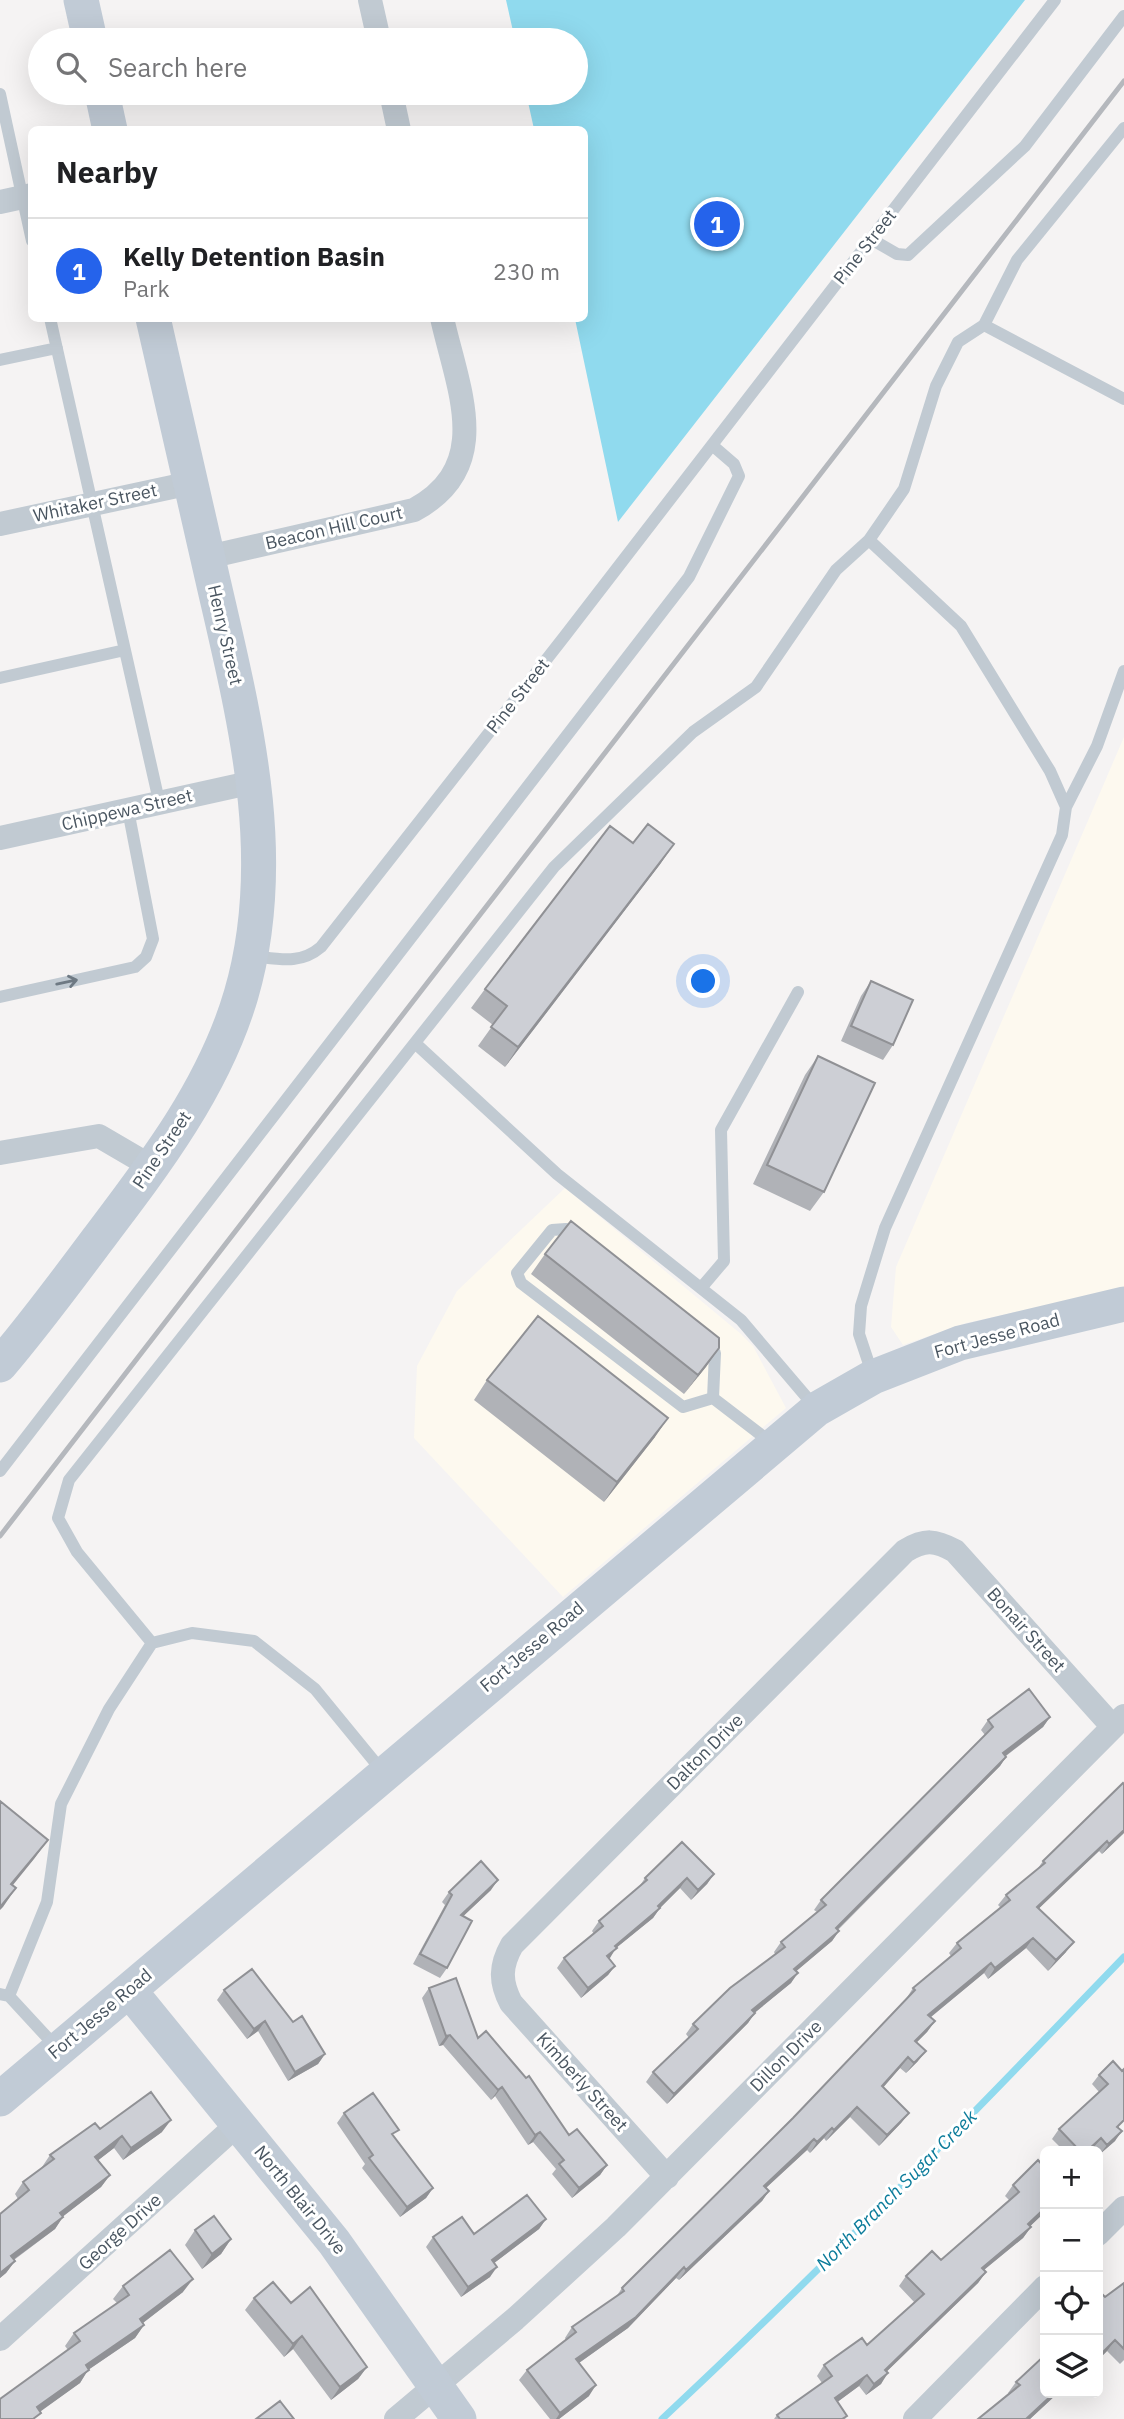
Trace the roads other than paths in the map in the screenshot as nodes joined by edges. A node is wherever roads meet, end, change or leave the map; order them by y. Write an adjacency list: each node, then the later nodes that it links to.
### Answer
1 (81, 0): 5 (street)
2 (370, 0): 6 (street)
3 (1055, 0): 15 (lane, Pine Street)
4 (1124, 16): 15 (lane)
5 (87, 28)
6 (376, 28)
7 (0, 94): 13 (lane)
8 (105, 105): 10 (street)
9 (394, 105): 11 (street)
10 (109, 126)
11 (398, 126)
12 (1124, 128): 19 (lane)
13 (17, 198): 14 (lane)
14 (28, 230)
15 (871, 239): 23 (lane, Pine Street)
16 (51, 322): 20 (lane)
17 (154, 322): 24 (street, Henry Street)
18 (443, 322): 28 (street, Beacon Hill Court)
19 (984, 325): 22 (lane); 27 (lane)
20 (57, 348): 21 (lane); 25 (lane)
21 (0, 360)
22 (1124, 399)
23 (712, 445): 37 (lane, Pine Street); 52 (lane)
24 (191, 483): 25 (street, Whitaker Street); 28 (street, Henry Street)
25 (92, 503): 26 (street, Whitaker Street); 29 (lane)
26 (0, 524)
27 (869, 540): 34 (lane); 40 (lane)
28 (208, 557): 32 (street, Henry Street)
29 (125, 650): 31 (lane); 33 (lane)
30 (1124, 671): 34 (lane)
31 (0, 678)
32 (254, 782): 33 (street, Chippewa Street); 37 (street, Henry Street)
33 (159, 801): 35 (street, Chippewa Street)
34 (1066, 807): 48 (lane)
35 (128, 810): 36 (street, Chippewa Street); 39 (lane, one-way to 35)
36 (0, 838)
37 (251, 956): 42 (street, Pine Street)
38 (798, 992): 44 (lane)
39 (0, 997)
40 (415, 1043): 44 (lane); 54 (lane)
41 (0, 1153): 42 (street)
42 (152, 1167): 47 (street, Pine Street)
43 (584, 1245): 49 (lane)
44 (701, 1288): 50 (lane)
45 (1124, 1304): 48 (street, Fort Jesse Road)
46 (694, 1336): 49 (lane)
47 (0, 1365)
48 (873, 1377): 50 (street, Fort Jesse Road)
49 (713, 1398): 51 (lane)
50 (817, 1409): 51 (street, Fort Jesse Road)
51 (773, 1445): 56 (street, Fort Jesse Road)
52 (0, 1471)
53 (933, 1541): 55 (street, Bonair Street); 57 (street, Dalton Drive)
54 (152, 1643): 56 (lane); 59 (lane)
55 (1118, 1721): 63 (street, Dillon Drive)
56 (383, 1773): 58 (street, Fort Jesse Road)
57 (503, 1984): 63 (street, Kimberly Street)
58 (129, 1990): 60 (street, Fort Jesse Road); 62 (street, North Blair Drive)
59 (5, 1995): 60 (lane)
60 (59, 2049): 61 (street, Fort Jesse Road)
61 (0, 2099)
62 (238, 2124): 67 (street, George Drive); 68 (street, North Blair Drive)
63 (667, 2177): 68 (street, Dillon Drive)
64 (1124, 2208): 65 (street)
65 (1103, 2229)
66 (1040, 2292): 71 (street)
67 (0, 2339)
68 (436, 2385): 69 (street, Dillon Drive); 70 (street, North Blair Drive)
69 (396, 2419)
70 (459, 2419)
71 (915, 2419)

